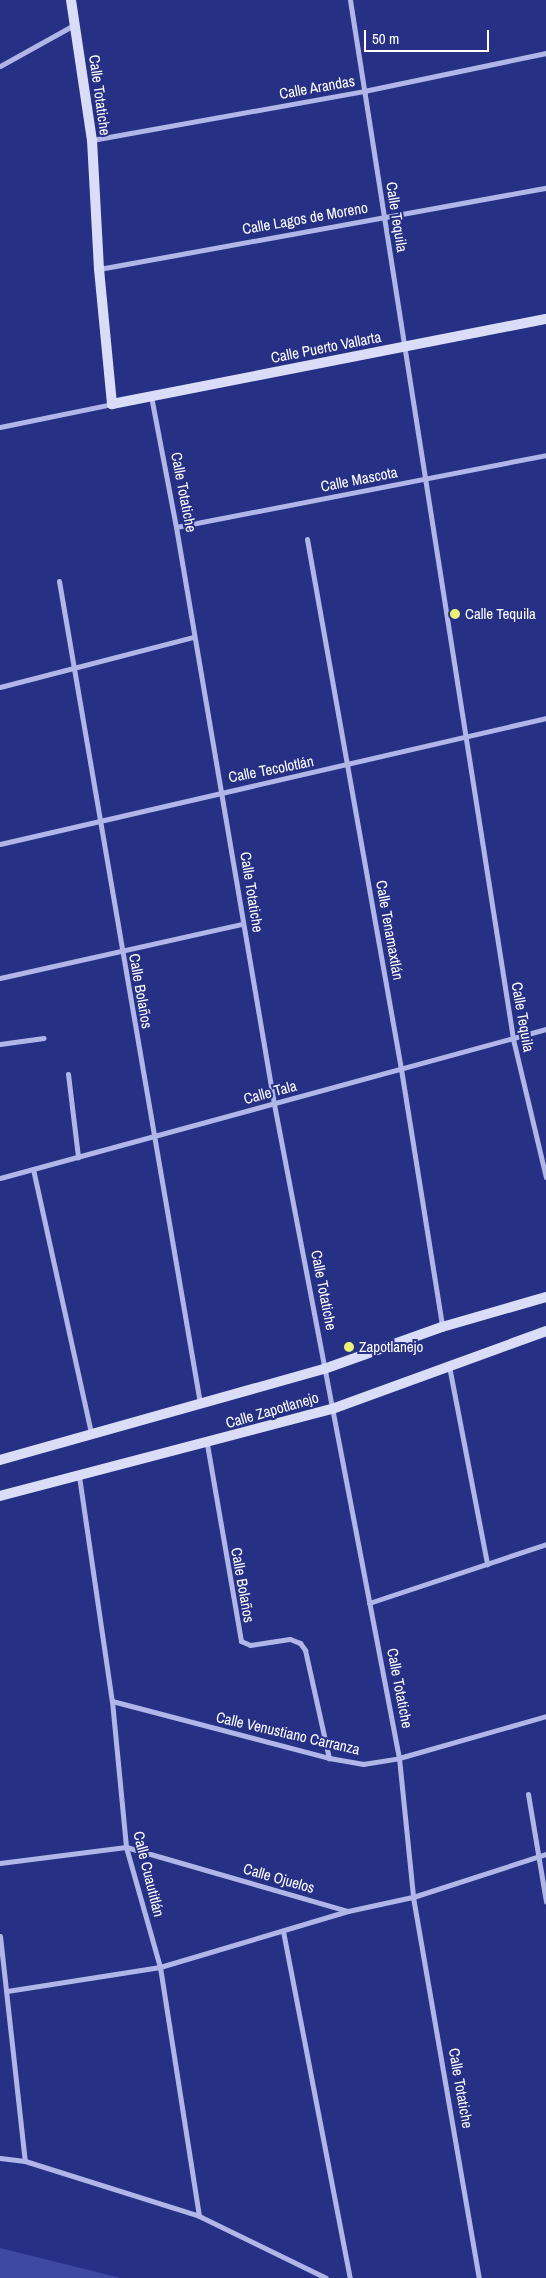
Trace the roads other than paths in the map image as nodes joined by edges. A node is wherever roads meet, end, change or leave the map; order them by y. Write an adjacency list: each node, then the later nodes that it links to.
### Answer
1 (71, 0): 3 (street, Calle Totatiche)
2 (350, 0): 6 (street, Calle Tequila)
3 (74, 25): 5 (street); 7 (street, Calle Totatiche)
4 (546, 53): 6 (street, Calle Arandas)
5 (0, 66)
6 (364, 91): 7 (street, Calle Arandas); 9 (street, Calle Tequila)
7 (92, 140): 10 (street, Calle Totatiche)
8 (546, 188): 9 (street, Calle Lagos de Moreno)
9 (384, 217): 10 (street, Calle Lagos de Moreno); 12 (street, Calle Tequila)
10 (99, 269): 14 (street, Calle Totatiche)
11 (546, 319): 12 (street, Calle Puerto Vallarta)
12 (404, 347): 13 (street, Calle Puerto Vallarta); 17 (street, Calle Tequila)
13 (151, 396): 14 (street, Calle Puerto Vallarta); 18 (street, Calle Totatiche)
14 (112, 404): 15 (street)
15 (0, 427)
16 (546, 455): 17 (street, Calle Mascota)
17 (425, 479): 18 (street, Calle Mascota); 25 (street, Calle Tequila)
18 (176, 527): 21 (street, Calle Totatiche)
19 (307, 539): 26 (street, Calle Tenamaxtlán)
20 (59, 581): 22 (street, Calle Bolaños)
21 (194, 637): 22 (street); 27 (street, Calle Totatiche)
22 (74, 669): 23 (street); 28 (street, Calle Bolaños)
23 (0, 688)
24 (546, 718): 25 (street, Calle Tecolotlán)
25 (465, 738): 26 (street, Calle Tecolotlán); 35 (street, Calle Tequila)
26 (348, 766): 27 (street, Calle Tecolotlán); 37 (street, Calle Tenamaxtlán)
27 (221, 792): 28 (street, Calle Tecolotlán); 30 (street, Calle Totatiche)
28 (100, 819): 29 (street, Calle Tecolotlán); 31 (street, Calle Bolaños)
29 (0, 844)
30 (241, 924): 31 (street); 39 (street, Calle Totatiche)
31 (121, 950): 32 (street); 40 (street, Calle Bolaños)
32 (0, 978)
33 (546, 1029): 35 (street, Calle Tala)
34 (44, 1038): 36 (street)
35 (514, 1039): 37 (street, Calle Tala); 43 (street, Calle Tequila)
36 (0, 1044)
37 (401, 1070): 39 (street, Calle Tala); 46 (street, Calle Tenamaxtlán)
38 (68, 1074): 41 (street)
39 (274, 1104): 40 (street, Calle Tala); 49 (street, Calle Totatiche)
40 (154, 1136): 41 (street, Calle Tala); 50 (street, Calle Bolaños)
41 (78, 1156): 42 (street, Calle Tala)
42 (33, 1169): 44 (street, Calle Tala); 52 (street)
43 (546, 1177)
44 (0, 1178)
45 (546, 1298): 46 (street, Calle Zapotlanejo)
46 (442, 1327): 49 (street, Calle Zapotlanejo)
47 (546, 1331): 48 (street, Calle Zapotlanejo)
48 (449, 1366): 51 (street, Calle Zapotlanejo); 58 (street)
49 (324, 1369): 50 (street, Calle Zapotlanejo); 51 (street, Calle Totatiche)
50 (200, 1405): 52 (street, Calle Zapotlanejo)
51 (332, 1409): 53 (street, Calle Zapotlanejo); 59 (street, Calle Totatiche)
52 (91, 1433): 54 (street, Calle Zapotlanejo)
53 (207, 1444): 55 (street, Calle Zapotlanejo); 62 (street, Calle Bolaños)
54 (0, 1460)
55 (79, 1476): 56 (street, Calle Zapotlanejo); 60 (street, Calle Cuautitlán)
56 (0, 1496)
57 (546, 1544): 58 (street)
58 (487, 1564): 59 (street)
59 (369, 1603): 63 (street, Calle Totatiche)
60 (112, 1701): 62 (street, Calle Venustiano Carranza); 65 (street, Calle Cuautitlán)
61 (546, 1716): 63 (street, Calle Venustiano Carranza)
62 (329, 1758): 63 (street, Calle Venustiano Carranza)
63 (399, 1758): 69 (street, Calle Totatiche)
64 (528, 1794): 67 (street)
65 (126, 1847): 68 (street, Calle Ojuelos); 71 (street, Calle Ojuelos); 74 (street, Calle Cuautitlán)
66 (546, 1854): 67 (street, Calle Ojuelos)
67 (538, 1856): 69 (street, Calle Ojuelos); 70 (street)
68 (0, 1863)
69 (413, 1896): 71 (street, Calle Ojuelos); 81 (street, Calle Totatiche)
70 (546, 1901)
71 (348, 1911): 72 (street)
72 (283, 1931): 74 (street); 80 (street)
73 (0, 1936): 75 (street)
74 (160, 1967): 75 (street); 78 (street, Calle Cuautitlán)
75 (7, 1991): 77 (street)
76 (0, 2158): 77 (street)
77 (25, 2162): 78 (street)
78 (199, 2216): 79 (street)
79 (326, 2278)
80 (350, 2278)
81 (479, 2278)

